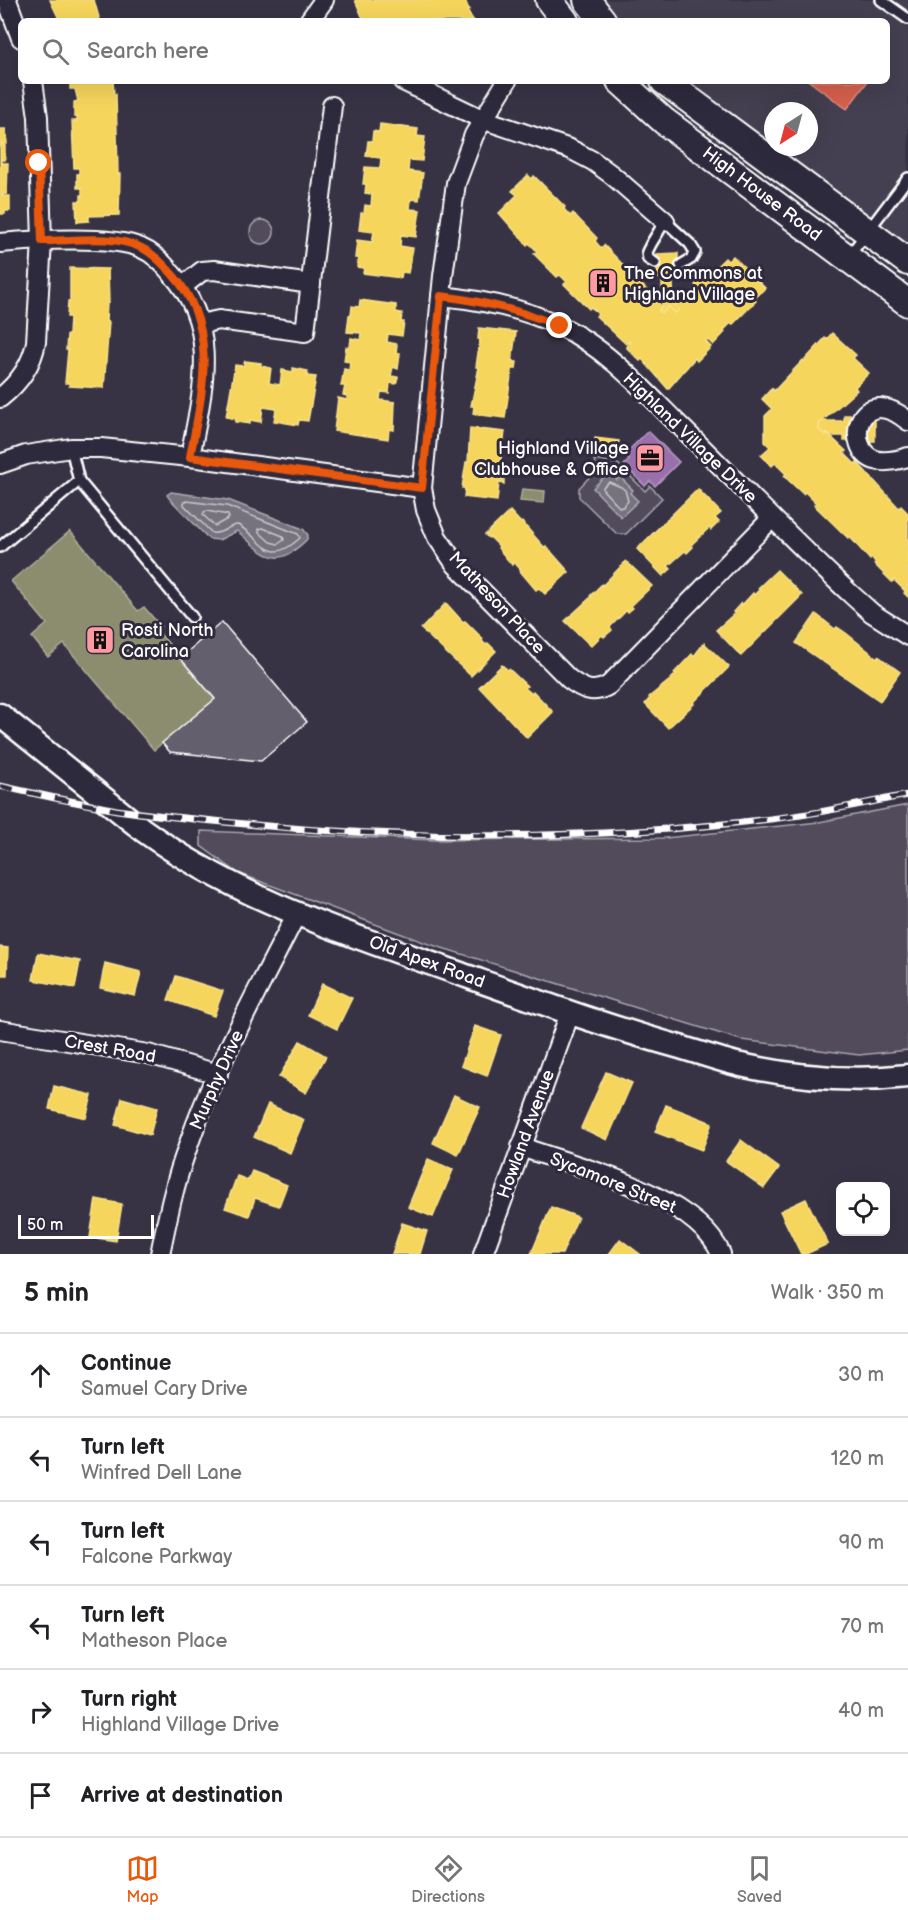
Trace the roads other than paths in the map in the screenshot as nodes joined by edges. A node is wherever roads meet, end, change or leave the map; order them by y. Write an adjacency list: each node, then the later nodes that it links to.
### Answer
1 (7, 0): 10 (street)
2 (324, 0): 7 (street)
3 (581, 0): 6 (street)
4 (587, 0): 8 (main road)
5 (881, 0): 9 (lane)
6 (558, 15)
7 (311, 18)
8 (601, 18)
9 (908, 20)
10 (18, 30)
11 (33, 84): 21 (street)
12 (414, 84): 17 (street)
13 (505, 84): 17 (street, Matheson Place)
14 (623, 84): 23 (main road, High House Road)
15 (668, 84): 20 (main road, High House Road)
16 (332, 106): 27 (street)
17 (482, 119): 19 (street); 29 (street, Matheson Place)
18 (908, 178): 20 (lane)
19 (665, 221): 25 (lane); 26 (lane)
20 (867, 232): 23 (lane); 24 (main road, High House Road)
21 (42, 241): 22 (street); 28 (street); 32 (street)
22 (0, 243)
23 (847, 258): 30 (main road, High House Road)
24 (908, 261)
25 (655, 263)
26 (681, 265)
27 (311, 284): 28 (street); 31 (street)
28 (183, 286): 31 (street)
29 (441, 296): 39 (street, Matheson Place); 40 (street, Highland Village Drive)
30 (908, 303)
31 (200, 324): 35 (street)
32 (0, 398)
33 (908, 422): 36 (street)
34 (71, 447): 35 (street); 37 (street); 38 (lane)
35 (190, 457): 39 (street)
36 (908, 457)
37 (0, 464)
38 (79, 481): 41 (lane); 42 (lane)
39 (422, 488): 40 (street, Matheson Place)
40 (772, 518): 43 (street, Highland Village Drive)
41 (0, 547)
42 (192, 617)
43 (908, 636)
44 (0, 715): 45 (street, Old Apex Road)
45 (296, 915): 46 (street, Old Apex Road); 48 (street, Murphy Drive)
46 (570, 1013): 49 (street, Old Apex Road); 50 (street, Howland Avenue)
47 (0, 1030): 48 (street, Crest Road)
48 (218, 1074): 51 (street, Murphy Drive)
49 (908, 1076)
50 (521, 1147): 52 (street, Howland Avenue); 53 (street, Sycamore Street)
51 (160, 1254)
52 (483, 1254)
53 (722, 1254)

